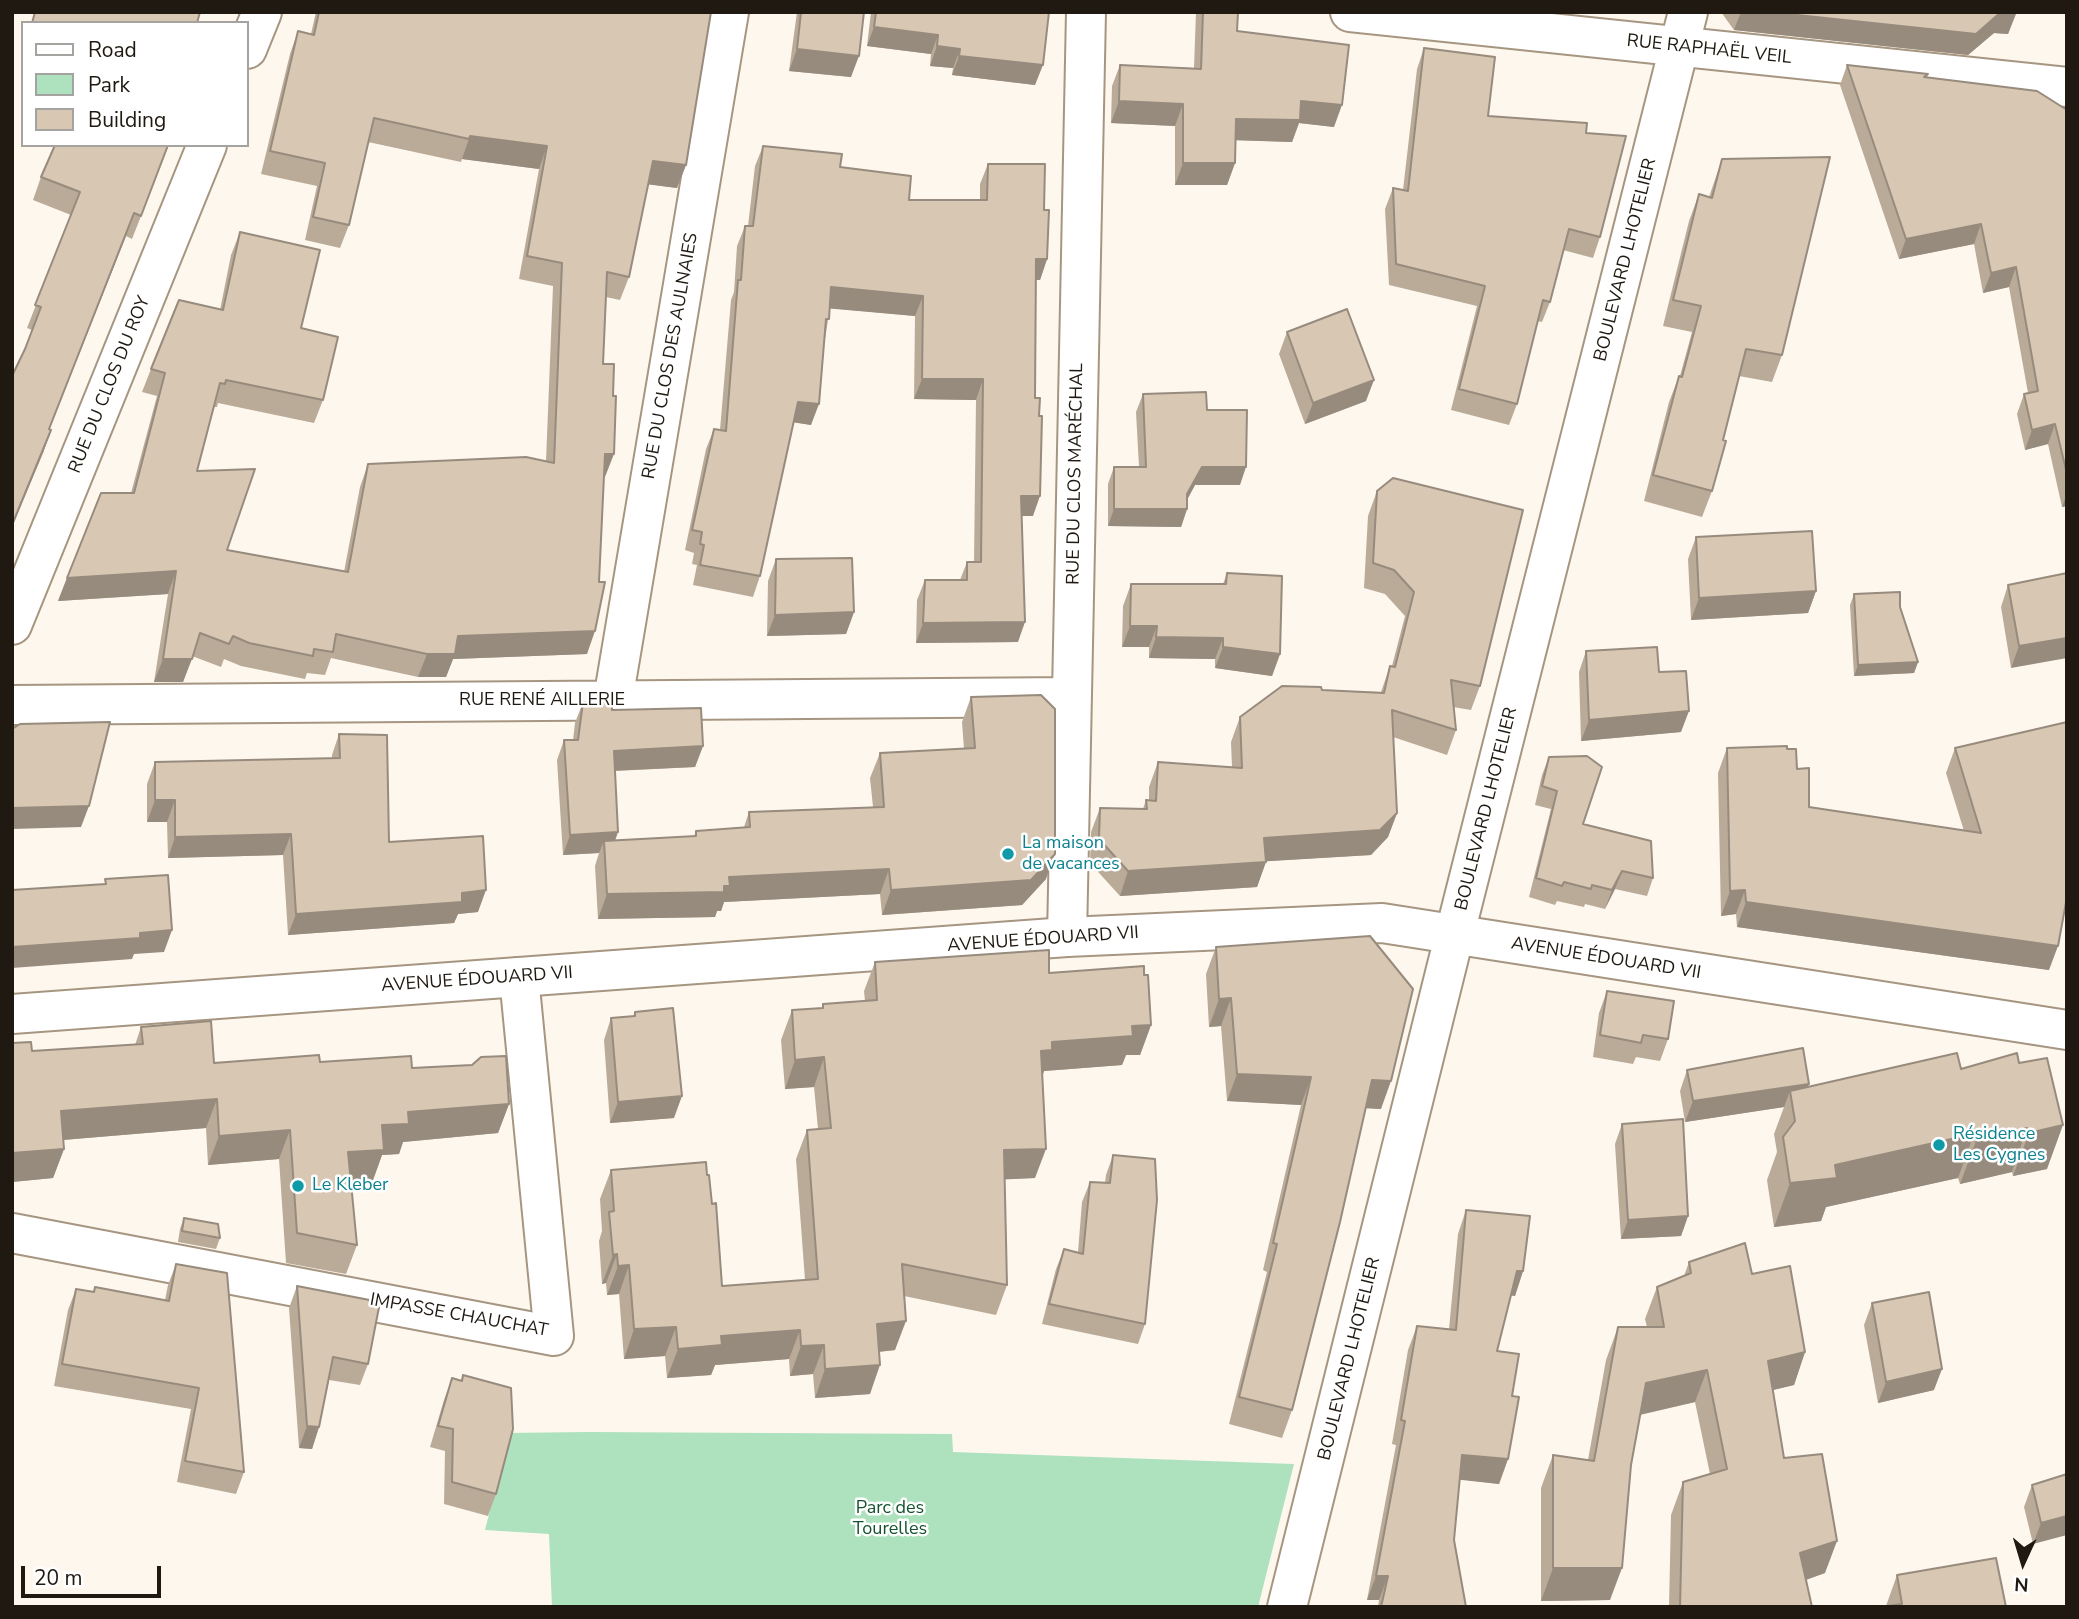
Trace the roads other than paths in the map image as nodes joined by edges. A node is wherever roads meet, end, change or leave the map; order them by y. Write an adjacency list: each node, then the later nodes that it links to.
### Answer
1 (261, 12): 6 (street)
2 (729, 12): 11 (street, RUE DU CLOS DES AULNAIES)
3 (1086, 12): 10 (street, RUE DU CLOS MARÉCHAL)
4 (1350, 12): 5 (street, RUE RAPHAËL VEIL)
5 (1684, 29): 7 (street, RUE RAPHAËL VEIL); 13 (street, BOULEVARD LHOTELIER)
6 (248, 46)
7 (2067, 87)
8 (206, 147): 9 (street, RUE DU CLOS DU ROY)
9 (12, 625)
10 (1072, 697): 11 (street, RUE RENÉ AILLERIE); 14 (street, RUE DU CLOS MARÉCHAL)
11 (613, 700): 12 (street, RUE RENÉ AILLERIE)
12 (12, 705)
13 (1455, 933): 14 (street, AVENUE ÉDOUARD VII); 17 (street, AVENUE ÉDOUARD VII); 19 (street, BOULEVARD LHOTELIER)
14 (1067, 937): 15 (street, AVENUE ÉDOUARD VII)
15 (519, 977): 16 (street, AVENUE ÉDOUARD VII); 18 (street, IMPASSE CHAUCHAT)
16 (12, 1014)
17 (2067, 1030)
18 (12, 1233)
19 (1287, 1607)

